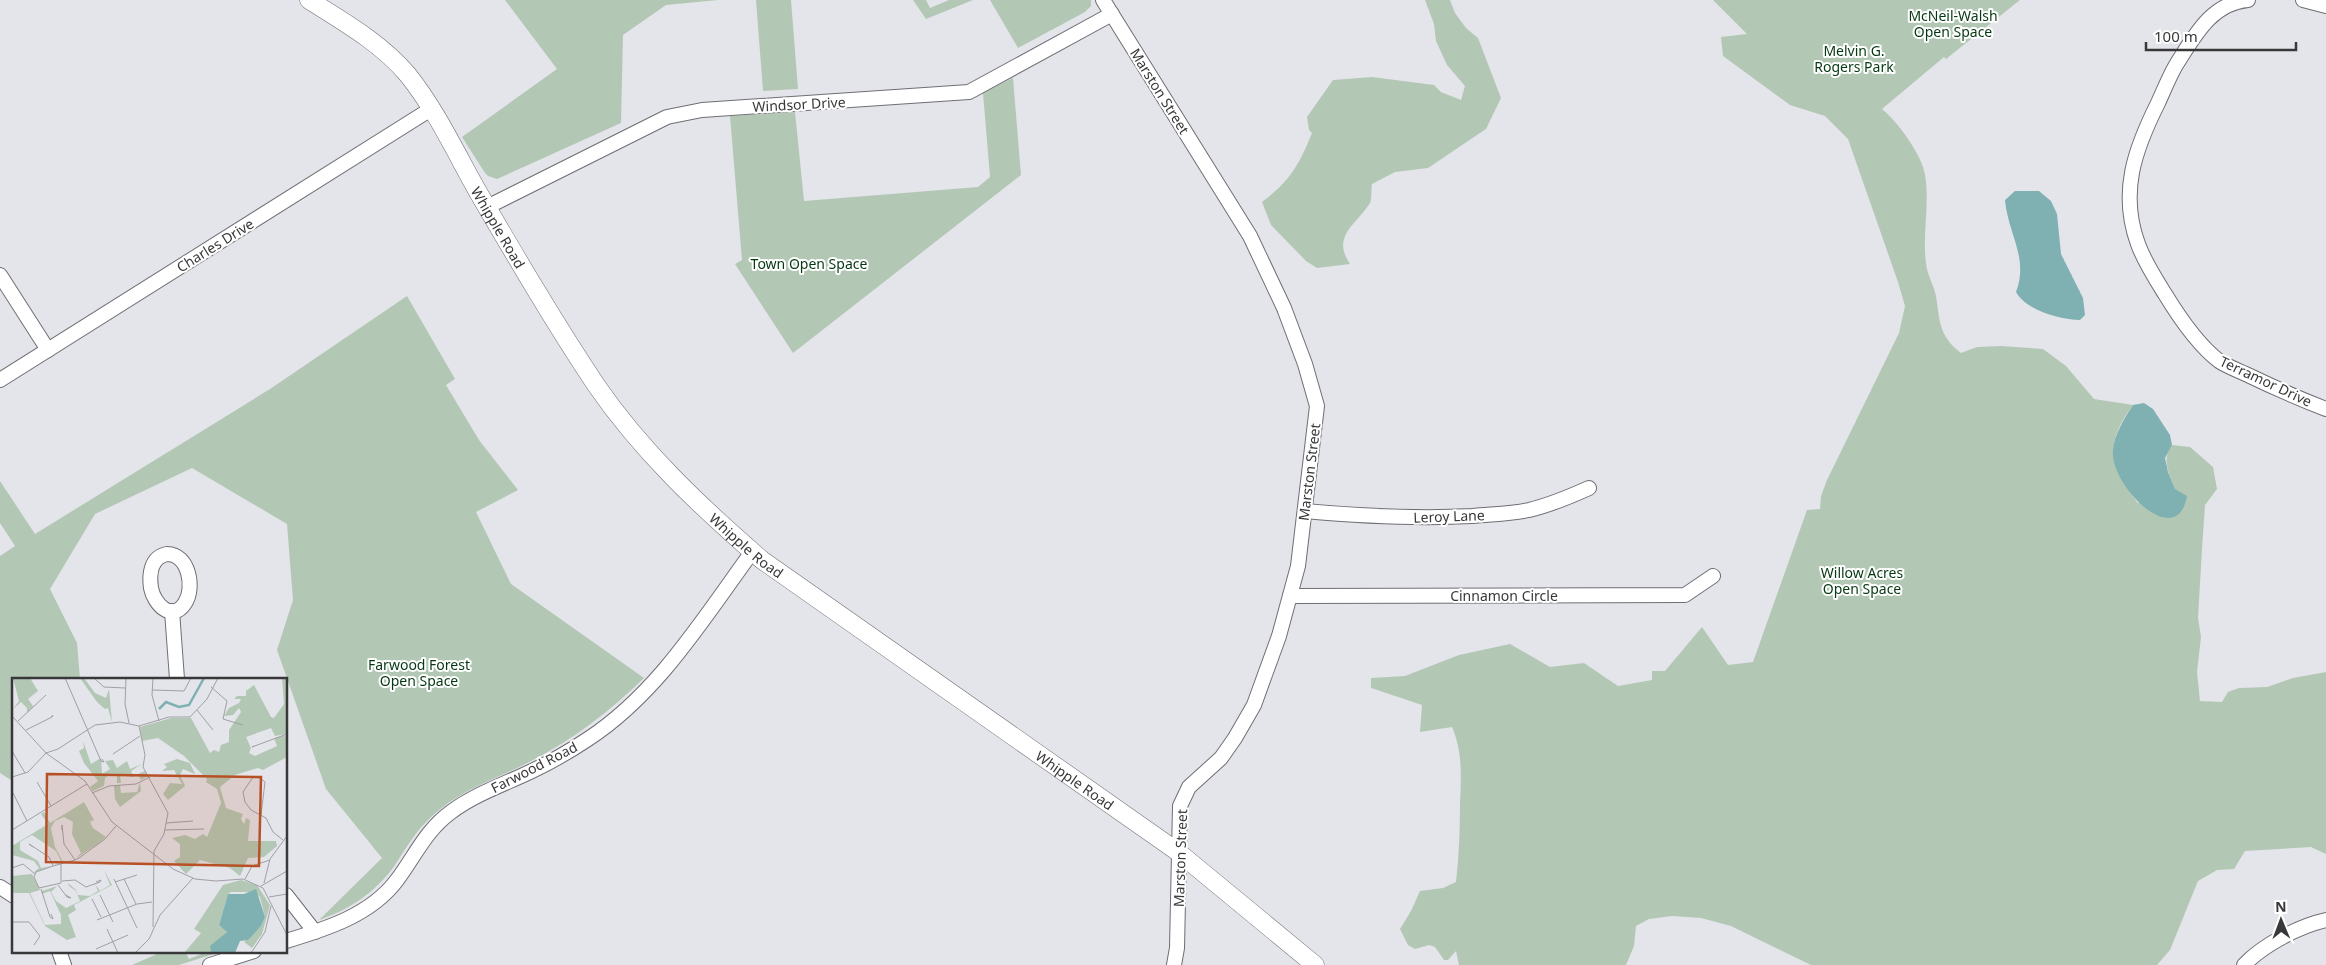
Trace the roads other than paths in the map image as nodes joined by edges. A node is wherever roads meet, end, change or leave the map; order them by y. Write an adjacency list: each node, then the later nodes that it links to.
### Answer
1 (309, 0): 7 (main road, Whipple Road)
2 (1103, 0): 6 (street, Marston Street)
3 (2248, 0): 12 (street, Terramor Drive)
4 (2303, 0): 5 (street)
5 (2326, 6)
6 (1112, 14): 8 (street, Windsor Drive); 14 (street, Marston Street)
7 (431, 109): 8 (main road, Whipple Road); 10 (street, Charles Drive)
8 (487, 207): 15 (main road, Whipple Road)
9 (0, 275): 10 (street)
10 (48, 350): 11 (street, Charles Drive)
11 (0, 380)
12 (2326, 409)
13 (1589, 488): 14 (street, Leroy Lane)
14 (1304, 511): 17 (street, Marston Street)
15 (752, 552): 20 (main road, Whipple Road); 25 (street, Farwood Road)
16 (1714, 576): 17 (street, Cinnamon Circle)
17 (1290, 596): 20 (street, Marston Street)
18 (172, 611): 19 (street)
19 (177, 678)
20 (1178, 852): 31 (street, Marston Street); 32 (main road, Whipple Road)
21 (0, 887): 22 (street)
22 (12, 895)
23 (288, 898): 25 (street)
24 (2326, 920): 33 (street)
25 (315, 932): 26 (street, Farwood Road)
26 (288, 940)
27 (59, 952): 29 (street)
28 (251, 952): 30 (street)
29 (64, 965)
30 (210, 965)
31 (1174, 965)
32 (1316, 965)
33 (2244, 965)

